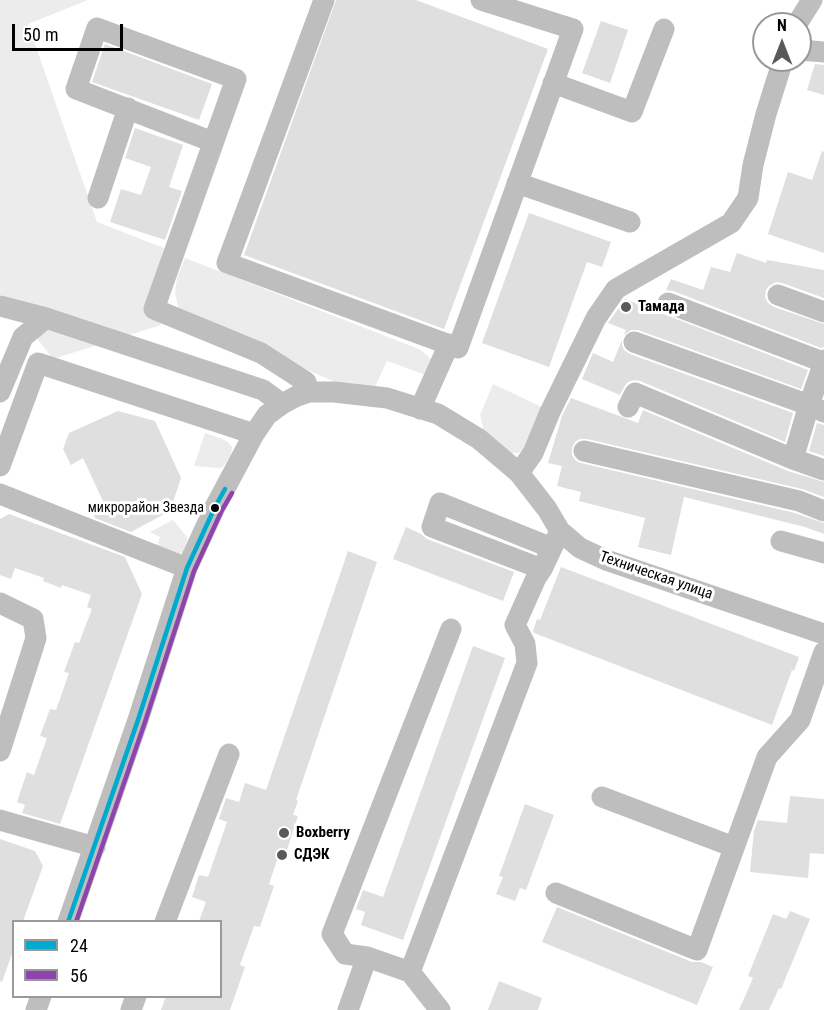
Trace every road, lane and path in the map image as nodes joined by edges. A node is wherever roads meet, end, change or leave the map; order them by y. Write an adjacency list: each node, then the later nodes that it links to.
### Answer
1 (324, 0): 17 (street)
2 (481, 0): 5 (street)
3 (664, 29): 5 (street)
4 (779, 72): 32 (street)
5 (553, 82): 8 (street)
6 (128, 108): 7 (street); 7 (street); 9 (street)
7 (213, 142): 21 (street)
8 (518, 183): 10 (street); 17 (street)
9 (98, 198)
10 (630, 222)
11 (778, 295): 14 (street)
12 (668, 303): 19 (street)
13 (0, 306): 15 (street)
14 (824, 312)
15 (46, 318): 18 (street); 23 (street)
16 (634, 342): 26 (street)
17 (449, 344): 25 (street)
18 (8, 352): 20 (street); 22 (street)
19 (824, 361): 26 (street)
20 (38, 363): 27 (street); 30 (street)
21 (309, 392): 23 (street, Техническая улица); 25 (street, Техническая улица)
22 (0, 393)
23 (282, 404): 27 (street, Техническая улица)
24 (628, 407): 29 (street)
25 (420, 409): 32 (street, Техническая улица)
26 (816, 409): 29 (street)
27 (254, 434): 38 (street, Техническая улица)
28 (584, 451): 34 (street)
29 (793, 459): 31 (street)
30 (0, 466)
31 (824, 470)
32 (519, 473): 35 (street, Техническая улица)
33 (0, 494): 38 (street)
34 (824, 511)
35 (556, 540): 39 (street); 39 (street); 42 (street, Техническая улица)
36 (781, 541): 37 (street)
37 (824, 553)
38 (187, 568): 48 (street, Техническая улица)
39 (542, 569): 54 (street)
40 (0, 603): 44 (street)
41 (451, 629): 53 (street)
42 (824, 634)
43 (824, 652): 49 (street)
44 (0, 751)
45 (229, 754): 52 (street)
46 (602, 797): 49 (street)
47 (0, 820): 48 (street)
48 (95, 847): 51 (street, Техническая улица)
49 (734, 847): 50 (street)
50 (556, 893)
51 (69, 920)
52 (165, 920)
53 (367, 957): 54 (street); 55 (street)
54 (410, 972): 56 (street)
55 (348, 1010)
56 (440, 1010)

